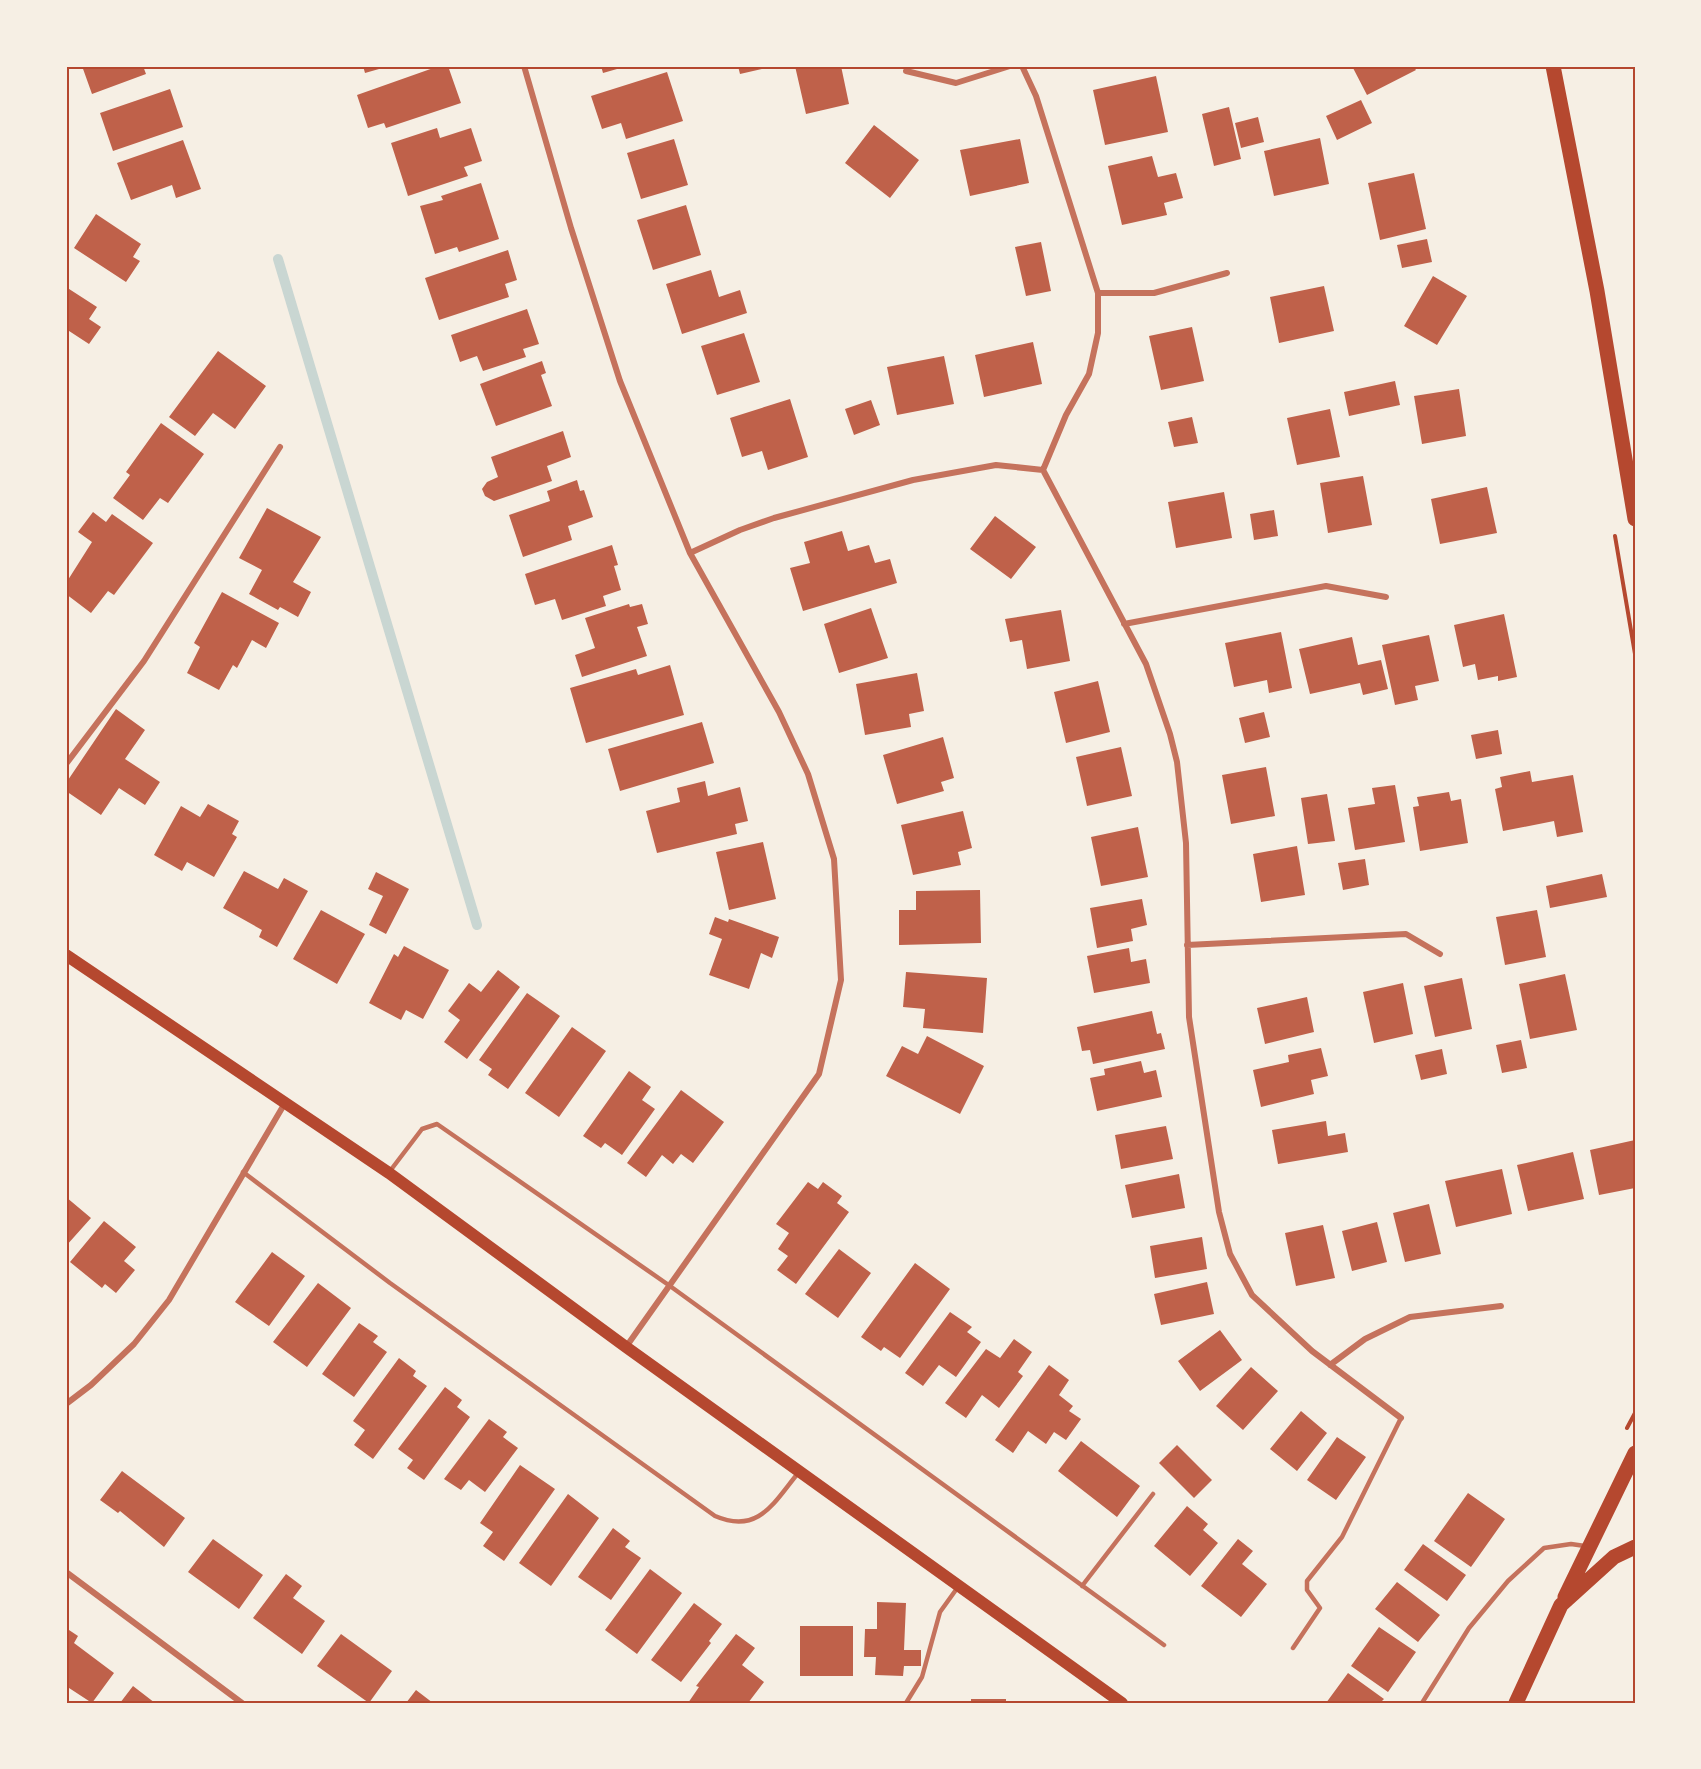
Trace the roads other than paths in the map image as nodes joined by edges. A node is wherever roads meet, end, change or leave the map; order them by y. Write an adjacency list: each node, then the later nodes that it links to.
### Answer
1 (524, 66): 11 (street)
2 (1010, 66): 5 (street)
3 (1022, 66): 7 (street)
4 (1553, 66): 10 (main road)
5 (906, 71)
6 (1227, 273): 7 (street)
7 (1098, 293): 9 (street)
8 (280, 447): 14 (street)
9 (1043, 470): 11 (street); 13 (street)
10 (1635, 519)
11 (690, 553): 21 (street)
12 (1386, 597): 13 (street)
13 (1124, 624): 15 (street)
14 (66, 764)
15 (1186, 945): 17 (street); 24 (street)
16 (66, 954): 18 (main road)
17 (1440, 954)
18 (285, 1103): 19 (street); 20 (main road)
19 (243, 1172): 25 (street); 28 (lane)
20 (389, 1173): 21 (lane); 23 (main road)
21 (670, 1286): 23 (street); 34 (lane)
22 (1501, 1306): 24 (street)
23 (626, 1347): 28 (main road)
24 (1330, 1365): 26 (street)
25 (66, 1404)
26 (1401, 1418): 37 (lane)
27 (1635, 1453): 30 (main road)
28 (801, 1470): 33 (main road)
29 (1153, 1494): 34 (lane)
30 (1590, 1546): 35 (main road); 41 (lane)
31 (1635, 1547): 35 (main road)
32 (66, 1572): 38 (street)
33 (959, 1585): 39 (lane); 40 (main road)
34 (1082, 1586): 36 (lane)
35 (1561, 1605): 42 (main road)
36 (1164, 1645)
37 (1293, 1648)
38 (242, 1703)
39 (906, 1703)
40 (1122, 1703)
41 (1422, 1703)
42 (1516, 1703)

